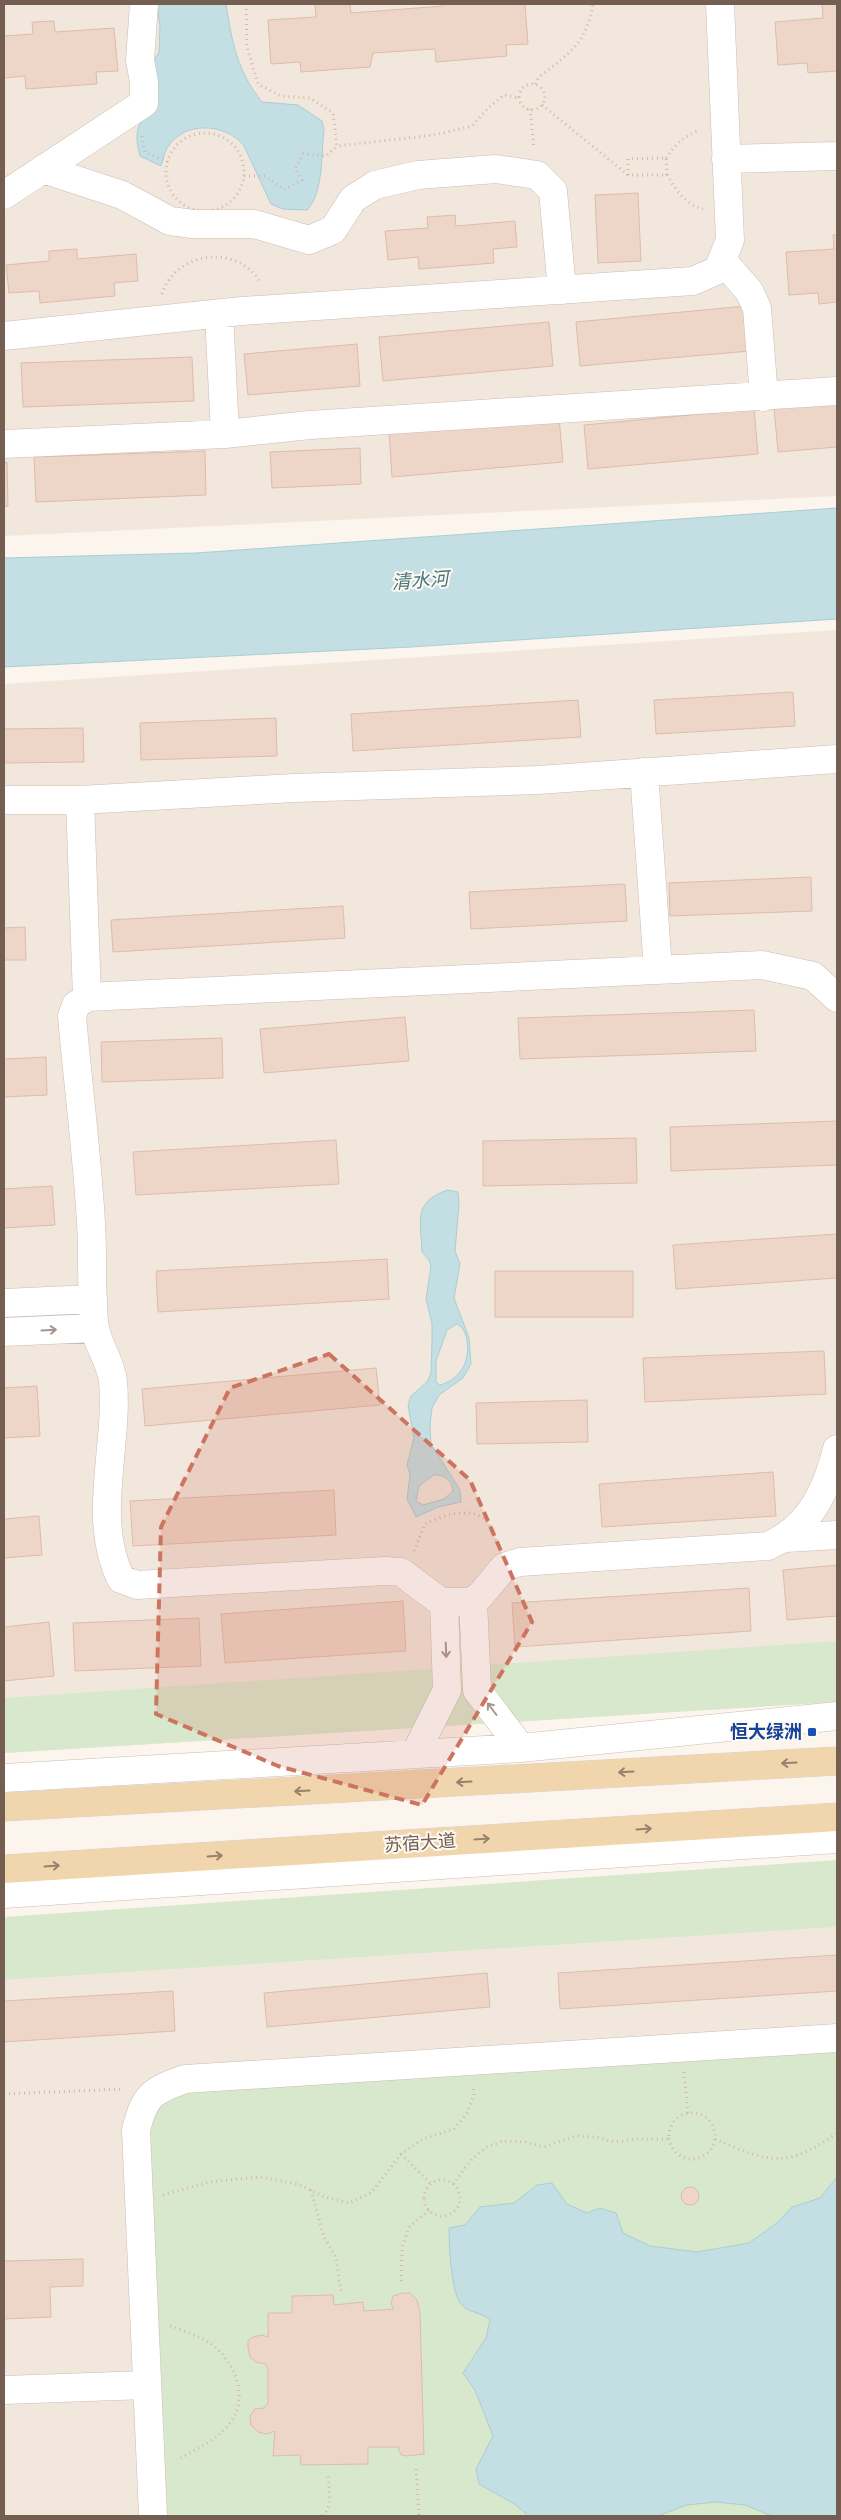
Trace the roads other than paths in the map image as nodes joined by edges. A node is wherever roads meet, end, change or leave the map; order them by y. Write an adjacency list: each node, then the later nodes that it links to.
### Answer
1 (144, 4): 5 (lane)
2 (720, 4): 4 (lane)
3 (837, 156): 4 (lane)
4 (726, 159): 7 (lane)
5 (43, 170): 6 (lane); 8 (lane)
6 (4, 195)
7 (722, 260): 8 (lane); 12 (lane)
8 (562, 290): 9 (lane)
9 (219, 314): 10 (lane); 13 (lane)
10 (4, 336)
11 (837, 392): 12 (lane)
12 (764, 397): 13 (lane)
13 (225, 434): 14 (lane)
14 (4, 444)
15 (837, 759): 16 (lane)
16 (644, 772): 18 (lane); 19 (lane)
17 (4, 800): 18 (lane)
18 (80, 800): 20 (lane)
19 (658, 970): 20 (lane); 21 (lane)
20 (87, 997): 22 (lane)
21 (837, 998)
22 (93, 1298): 23 (lane); 24 (lane)
23 (8, 1303): 25 (lane)
24 (95, 1328): 25 (lane, one-way to 24); 30 (lane)
25 (9, 1332)
26 (837, 1449): 28 (lane)
27 (837, 1535): 28 (lane)
28 (786, 1538): 29 (lane)
29 (473, 1600): 30 (lane); 32 (lane, one-way to 29)
30 (444, 1602): 33 (lane, one-way to 33)
31 (837, 1716): 32 (lane)
32 (521, 1748): 33 (lane)
33 (415, 1754): 35 (lane)
34 (837, 1761): 36 (main road, one-way to 36)
35 (4, 1778)
36 (4, 1808)
37 (837, 1817): 39 (main road, 苏宿大道, one-way to 37)
38 (837, 1839): 40 (lane)
39 (4, 1869)
40 (4, 1894)
41 (837, 2038): 42 (lane)
42 (146, 2384): 43 (lane); 44 (lane)
43 (4, 2390)
44 (153, 2516)

